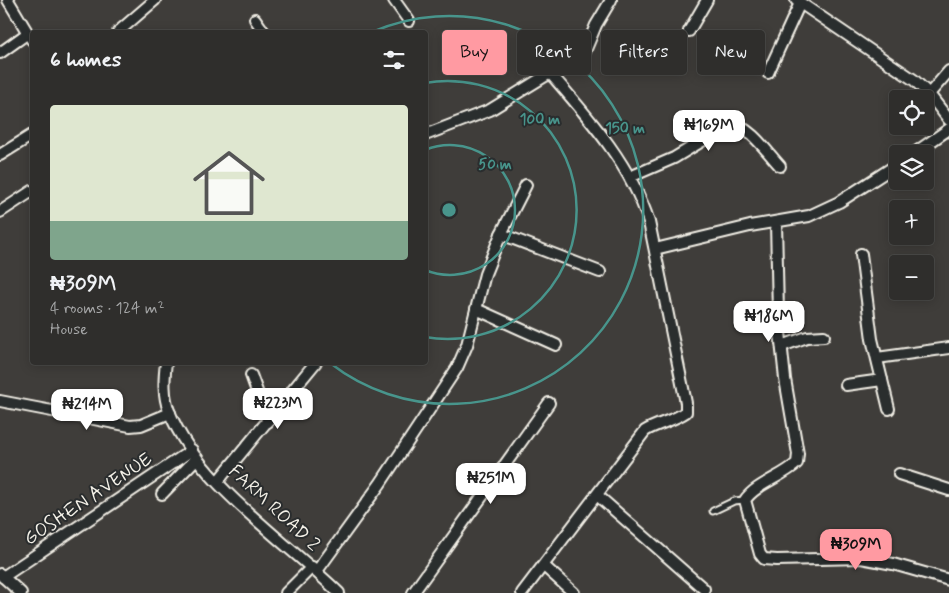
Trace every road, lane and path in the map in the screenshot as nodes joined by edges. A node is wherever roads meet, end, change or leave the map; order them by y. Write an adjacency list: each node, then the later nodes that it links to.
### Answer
1 (8, 0): 12 (street)
2 (155, 0): 9 (street)
3 (394, 0): 8 (street)
4 (611, 0): 13 (street)
5 (707, 0): 11 (street)
6 (798, 1): 16 (street); 19 (street)
7 (255, 18): 10 (street)
8 (409, 21)
9 (120, 30)
10 (263, 30)
11 (689, 31)
12 (30, 36): 14 (street)
13 (591, 37)
14 (0, 53)
15 (949, 71): 20 (street)
16 (768, 73)
17 (547, 75): 24 (street)
18 (552, 75): 30 (street)
19 (924, 90)
20 (932, 90)
21 (934, 100): 22 (street)
22 (949, 120)
23 (949, 130): 26 (street)
24 (428, 134)
25 (30, 136): 27 (street)
26 (926, 145)
27 (0, 155)
28 (780, 166): 30 (street)
29 (889, 170): 34 (street)
30 (630, 177): 36 (street)
31 (526, 185): 35 (street)
32 (30, 193): 33 (street)
33 (0, 212)
34 (776, 222): 36 (street); 42 (street)
35 (501, 234): 38 (street); 39 (street)
36 (655, 250): 60 (street)
37 (861, 254): 44 (street)
38 (600, 272)
39 (476, 309): 41 (street); 64 (street)
40 (824, 336): 42 (street)
41 (556, 345)
42 (782, 346): 61 (street)
43 (949, 348): 44 (street)
44 (878, 358): 48 (street)
45 (166, 365): 53 (street, FARM ROAD 2)
46 (314, 365): 54 (street)
47 (251, 375): 54 (street)
48 (882, 380): 49 (street); 52 (street)
49 (846, 385)
50 (0, 401): 53 (street)
51 (549, 403): 71 (street)
52 (889, 409)
53 (170, 413): 55 (street, FARM ROAD 2)
54 (268, 422): 57 (street)
55 (195, 454): 57 (street, FARM ROAD 2); 59 (street); 65 (street, GOSHEN AVENUE)
56 (899, 474): 58 (street)
57 (218, 481): 64 (street, FARM ROAD 2)
58 (949, 490)
59 (162, 494)
60 (597, 495): 63 (street); 67 (street)
61 (745, 500): 62 (lane); 66 (street)
62 (713, 511)
63 (544, 566): 72 (street); 73 (street)
64 (314, 569): 69 (street); 70 (street, FARM ROAD 2)
65 (2, 575): 68 (street)
66 (949, 580)
67 (704, 589)
68 (22, 593)
69 (286, 593)
70 (339, 593)
71 (413, 593)
72 (522, 593)
73 (574, 593)

